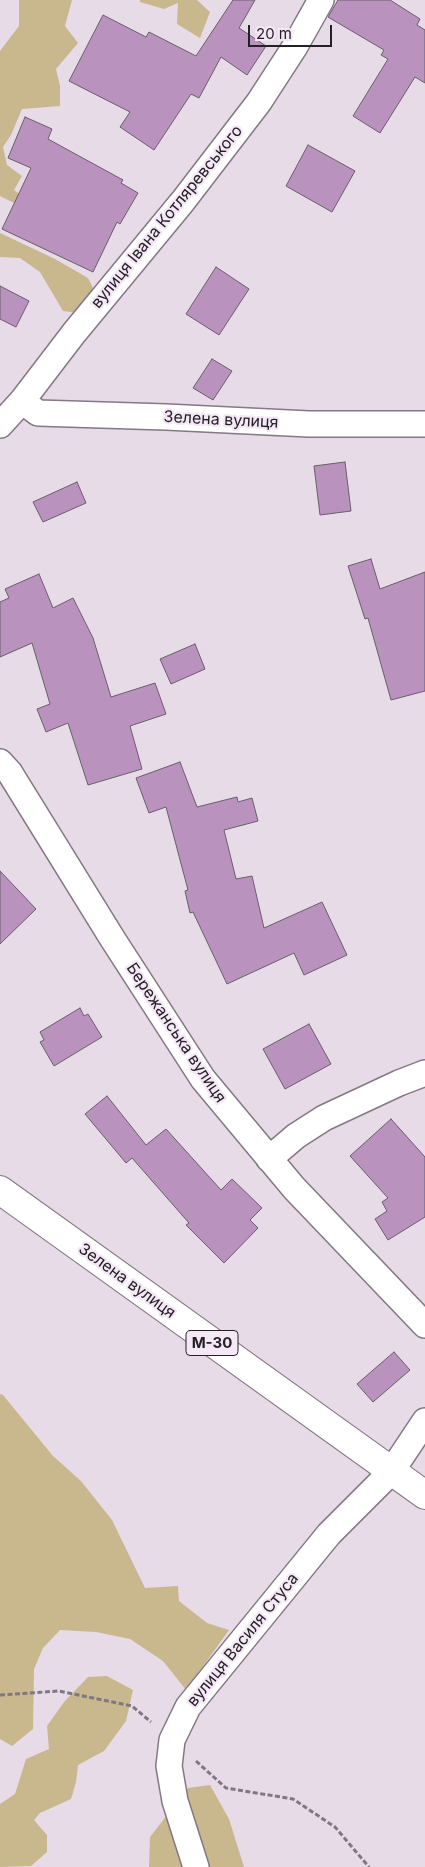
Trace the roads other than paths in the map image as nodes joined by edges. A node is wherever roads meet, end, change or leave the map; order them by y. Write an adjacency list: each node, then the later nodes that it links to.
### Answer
1 (321, 0): 2 (street, вулиця Івана Котляревського)
2 (22, 401): 3 (street, Зелена вулиця); 4 (street, вулиця Івана Котляревського)
3 (425, 424)
4 (0, 425)
5 (0, 762): 7 (street, Бережанська вулиця)
6 (425, 1073): 7 (street)
7 (269, 1159): 9 (street, Бережанська вулиця)
8 (0, 1190): 11 (highway, Зелена вулиця / М-30)
9 (425, 1324)
10 (425, 1421): 11 (street)
11 (391, 1472): 12 (highway, Зелена вулиця / М-30); 13 (street, вулиця Василя Стуса)
12 (425, 1495)
13 (196, 1867)

